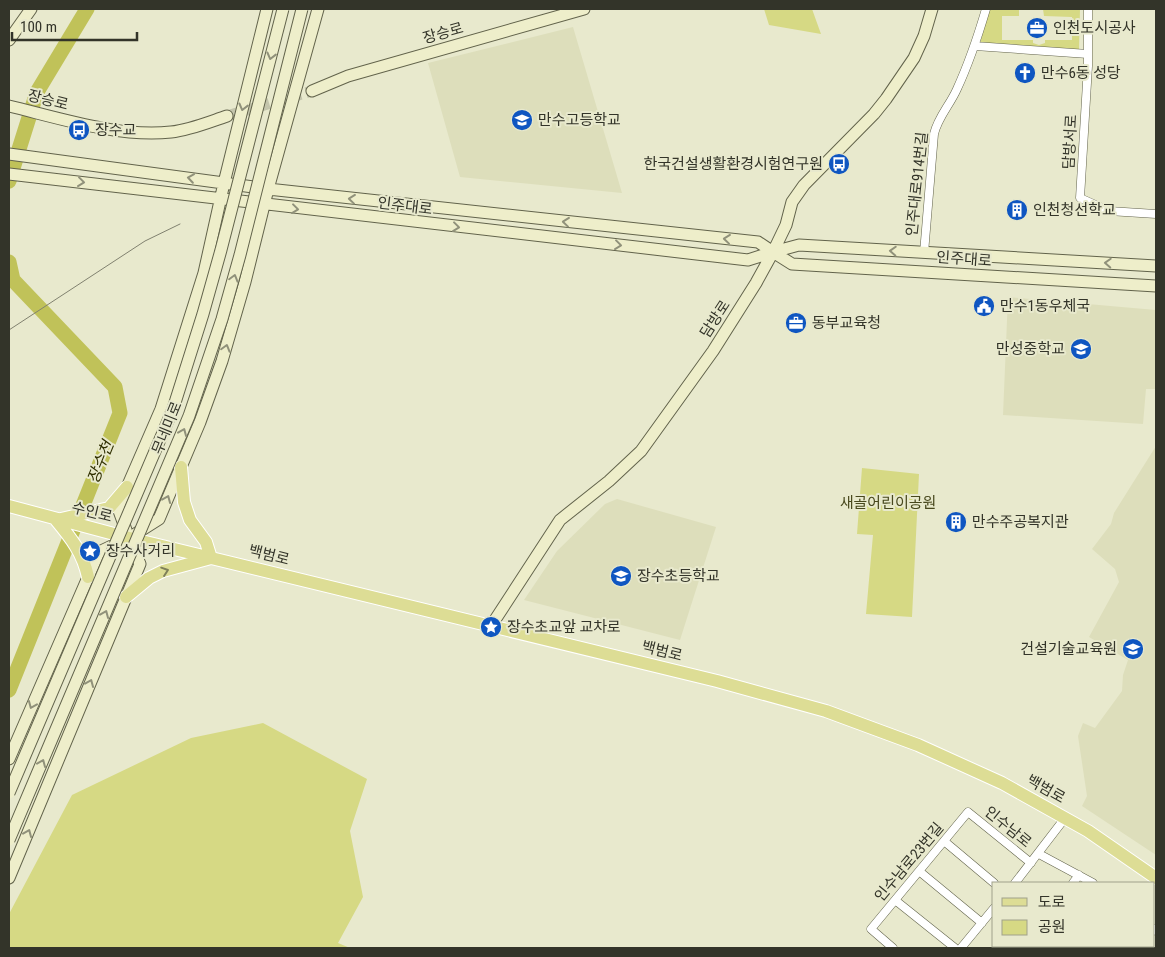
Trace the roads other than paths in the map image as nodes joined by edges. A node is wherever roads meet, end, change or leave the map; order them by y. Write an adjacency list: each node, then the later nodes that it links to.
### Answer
1 (31, 9): 10 (main road); 11 (main road)
2 (267, 9): 19 (main road, one-way to 19)
3 (283, 9): 38 (main road, 무네미로, one-way to 38, bridge)
4 (302, 9): 41 (main road, 무네미로, one-way to 4, bridge)
5 (318, 9): 20 (main road)
6 (584, 9): 14 (main road, 장승로)
7 (932, 9): 24 (main road, 담방로)
8 (986, 9): 12 (street, 인주대로914번길)
9 (1088, 9): 13 (street, 담방서로)
10 (9, 32)
11 (9, 40)
12 (975, 46): 13 (street); 25 (street, 인주대로914번길)
13 (1088, 54): 23 (street, 담방서로)
14 (312, 91)
15 (13, 106): 16 (main road, 장승로)
16 (227, 116)
17 (9, 154): 19 (main road, 인주대로, one-way to 17)
18 (9, 174): 21 (main road, 인주대로, one-way to 21)
19 (224, 183): 20 (main road, 인주대로); 21 (main road)
20 (268, 190): 22 (main road); 24 (main road, 인주대로, one-way to 20)
21 (221, 199): 22 (main road, 인주대로); 29 (main road)
22 (264, 205): 24 (main road, 인주대로, one-way to 24); 28 (main road, one-way to 22)
23 (1156, 214)
24 (773, 252): 25 (main road, 인주대로, one-way to 24); 27 (main road, 인주대로); 36 (main road, 담방로)
25 (924, 253): 26 (main road, 인주대로, one-way to 25)
26 (1156, 266)
27 (1156, 286)
28 (181, 467): 32 (main road, one-way to 28); 33 (main road)
29 (127, 487): 31 (main road); 32 (main road)
30 (9, 508): 31 (main road, 수인로)
31 (52, 518): 32 (main road, 수인로); 34 (main road)
32 (129, 538): 33 (main road, 백범로); 34 (main road); 35 (main road)
33 (212, 558): 35 (main road, one-way to 33); 36 (main road, 백범로)
34 (88, 577): 37 (main road, one-way to 37)
35 (126, 597): 47 (main road, one-way to 35)
36 (491, 626): 40 (main road, 백범로)
37 (9, 759)
38 (9, 792)
39 (968, 812): 42 (street, 인수남로23번길); 44 (street, 인수남로)
40 (1065, 818): 43 (street); 48 (main road, 백범로)
41 (9, 840)
42 (944, 841): 45 (street, 인수남로23번길); 49 (street)
43 (1039, 854): 44 (street); 46 (street, 인수남로)
44 (1031, 863): 50 (street)
45 (919, 871): 53 (street, 인수남로23번길); 55 (street)
46 (1079, 875): 51 (street); 52 (street, 인수남로)
47 (9, 878)
48 (1156, 878)
49 (993, 882)
50 (1015, 882)
51 (1073, 882)
52 (1091, 882)
53 (895, 900): 56 (street, 인수남로23번길); 57 (street)
54 (992, 910): 55 (street)
55 (982, 923): 58 (street)
56 (893, 948)
57 (955, 948)
58 (961, 948)

